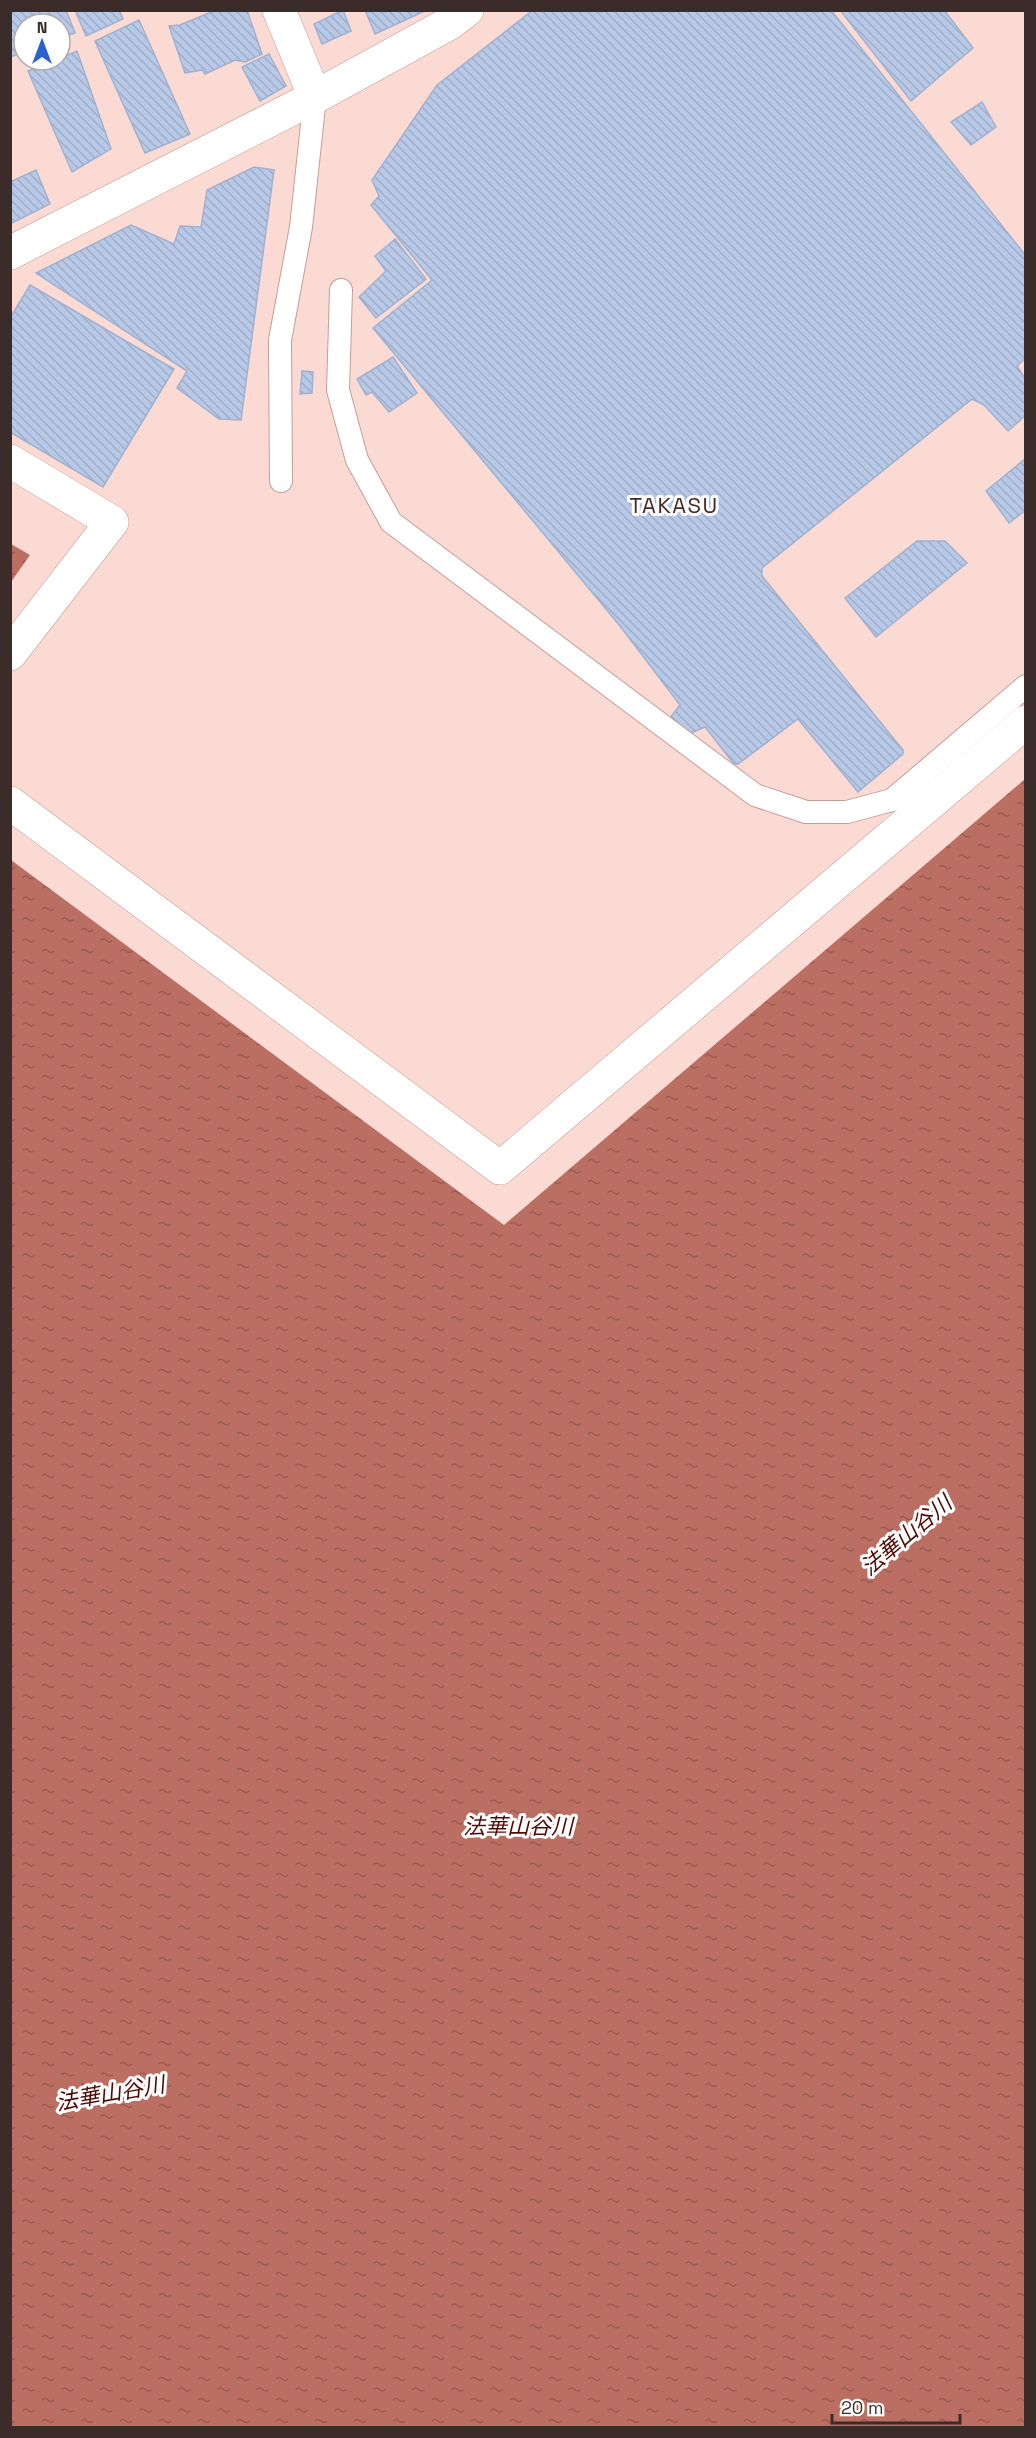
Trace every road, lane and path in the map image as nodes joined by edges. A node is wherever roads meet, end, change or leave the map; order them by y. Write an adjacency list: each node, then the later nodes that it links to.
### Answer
1 (279, 10): 3 (street)
2 (467, 10): 3 (street)
3 (315, 97): 4 (street); 7 (lane)
4 (10, 253)
5 (341, 290): 9 (lane)
6 (10, 461): 8 (street)
7 (281, 481)
8 (10, 654)
9 (1026, 686)
10 (1026, 722): 11 (street)
11 (10, 803)

